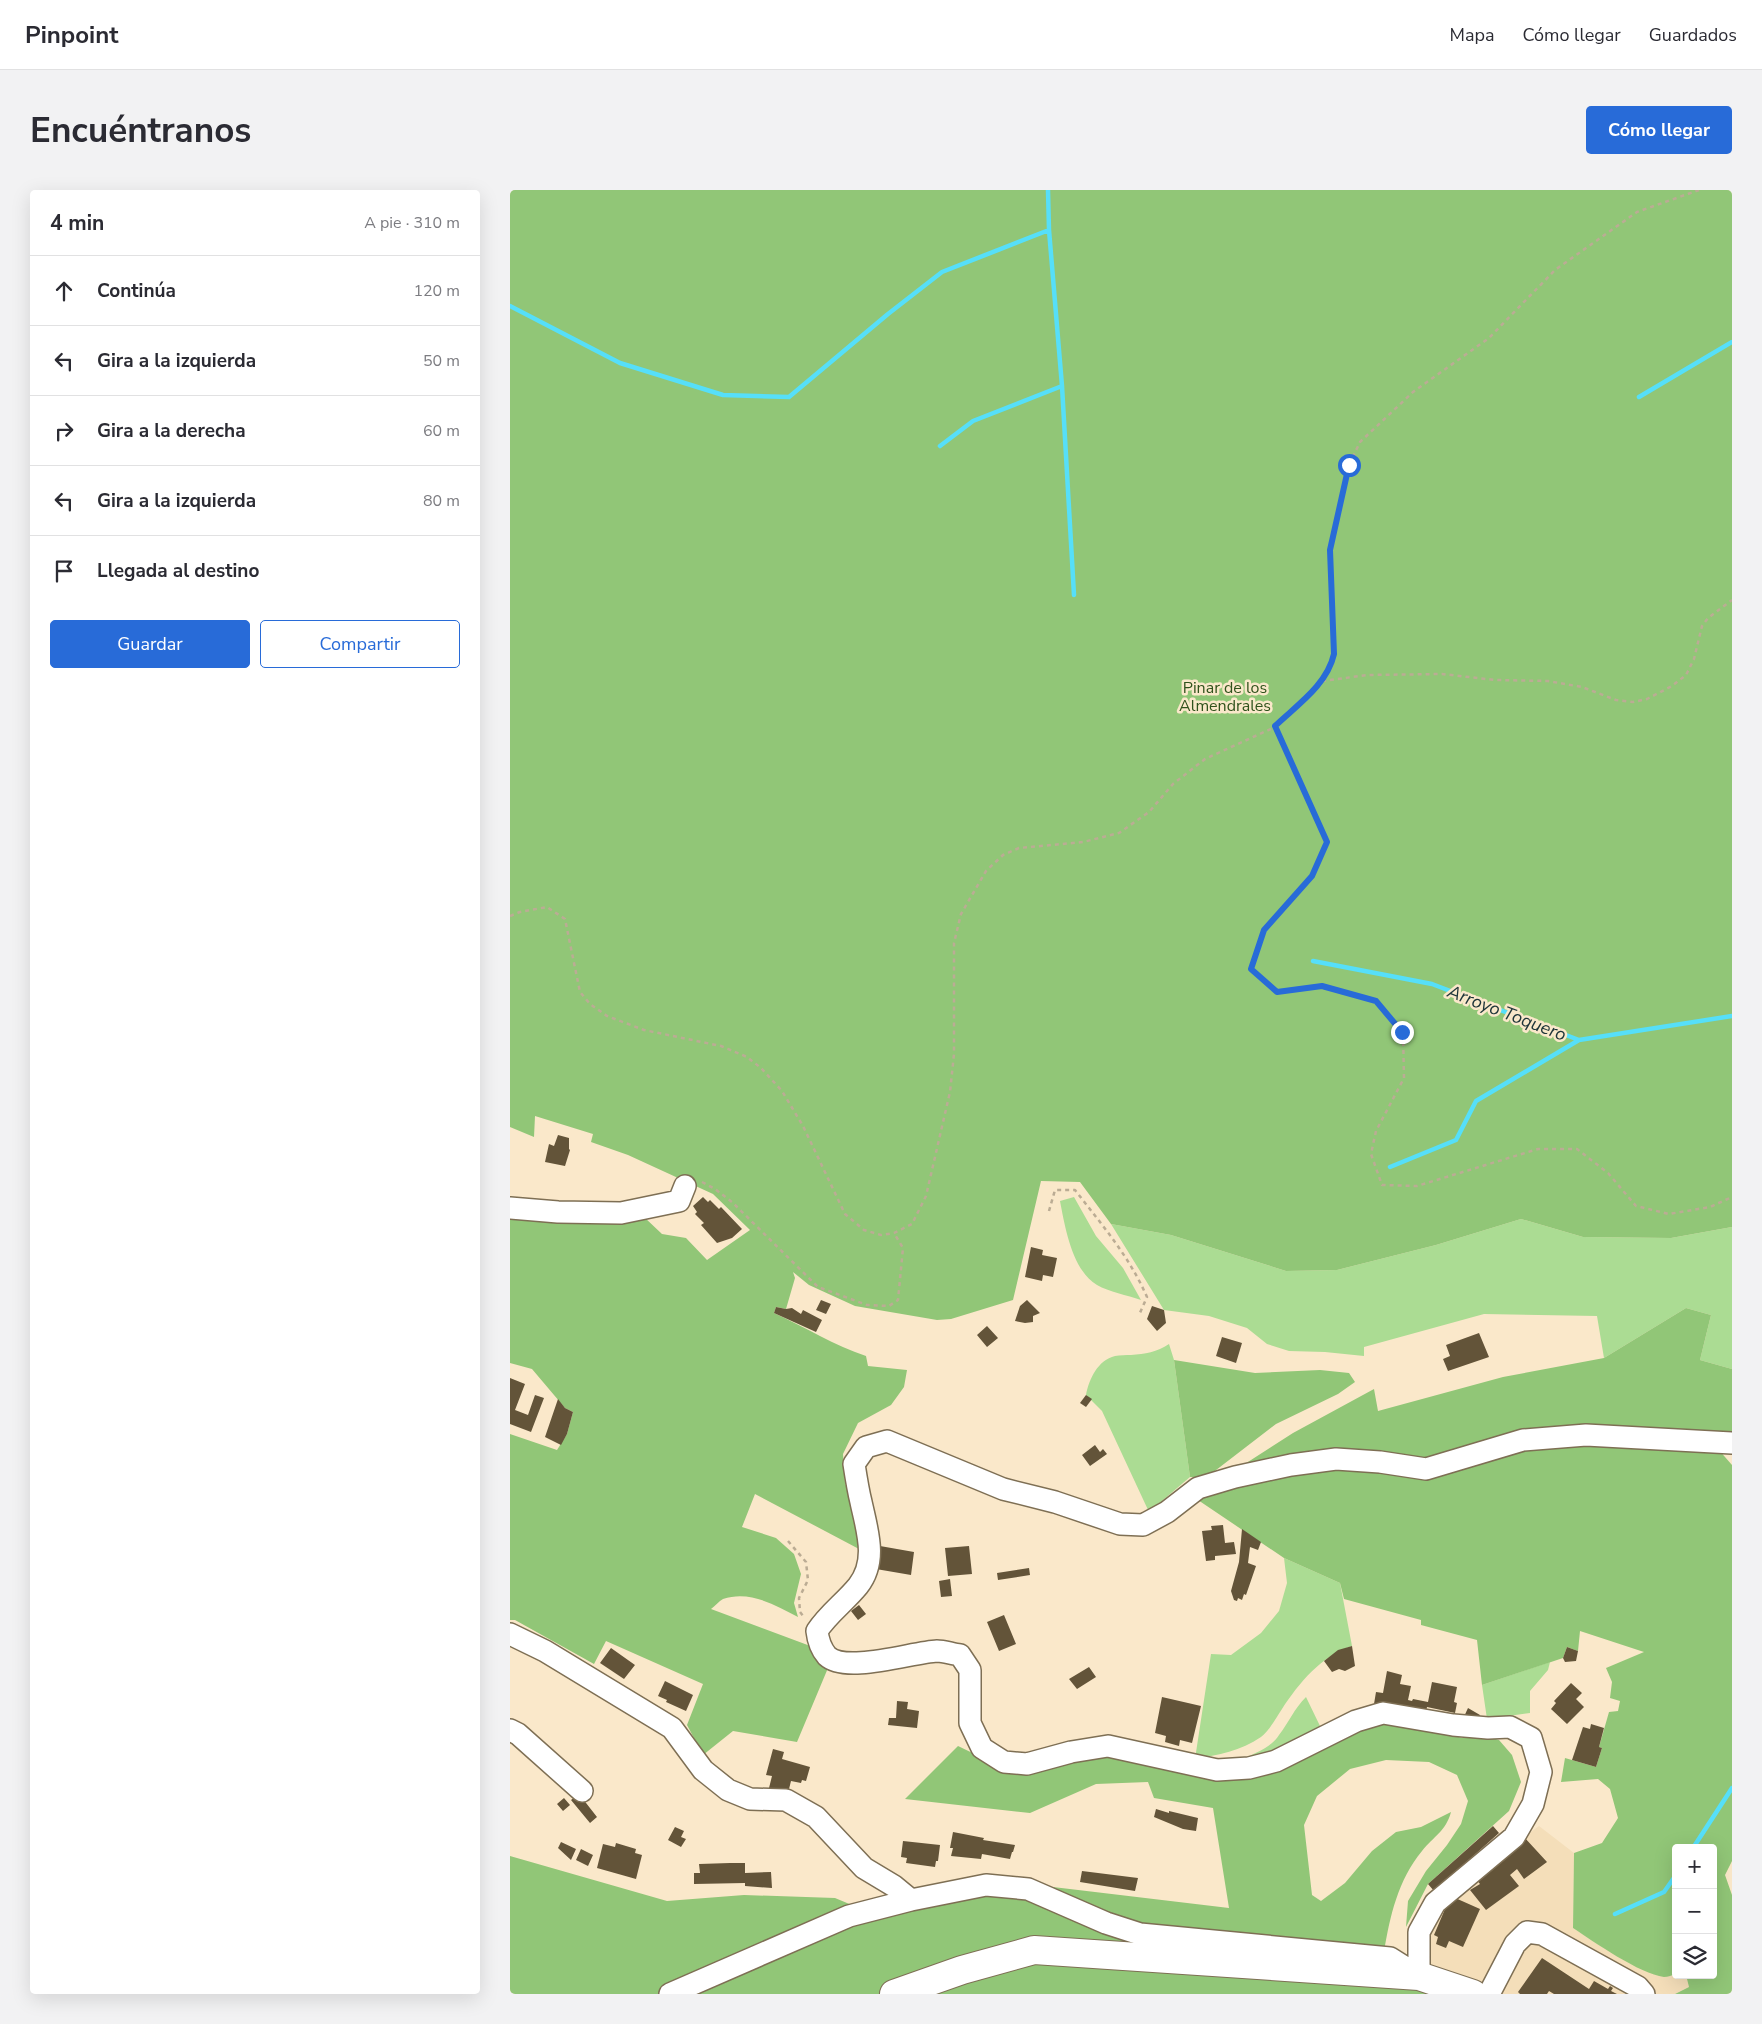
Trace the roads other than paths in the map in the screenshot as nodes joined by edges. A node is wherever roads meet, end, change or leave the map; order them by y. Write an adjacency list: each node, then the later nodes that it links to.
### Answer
1 (691, 1182): 2 (street)
2 (510, 1208)
3 (1732, 1443): 8 (street)
4 (510, 1634): 7 (street)
5 (510, 1730): 6 (street)
6 (582, 1791)
7 (911, 1900): 8 (street); 9 (street)
8 (1419, 1976): 10 (main road); 11 (main road)
9 (670, 1994)
10 (894, 1994)
11 (1473, 1994)
12 (1489, 1994): 13 (street)
13 (1644, 1994)

